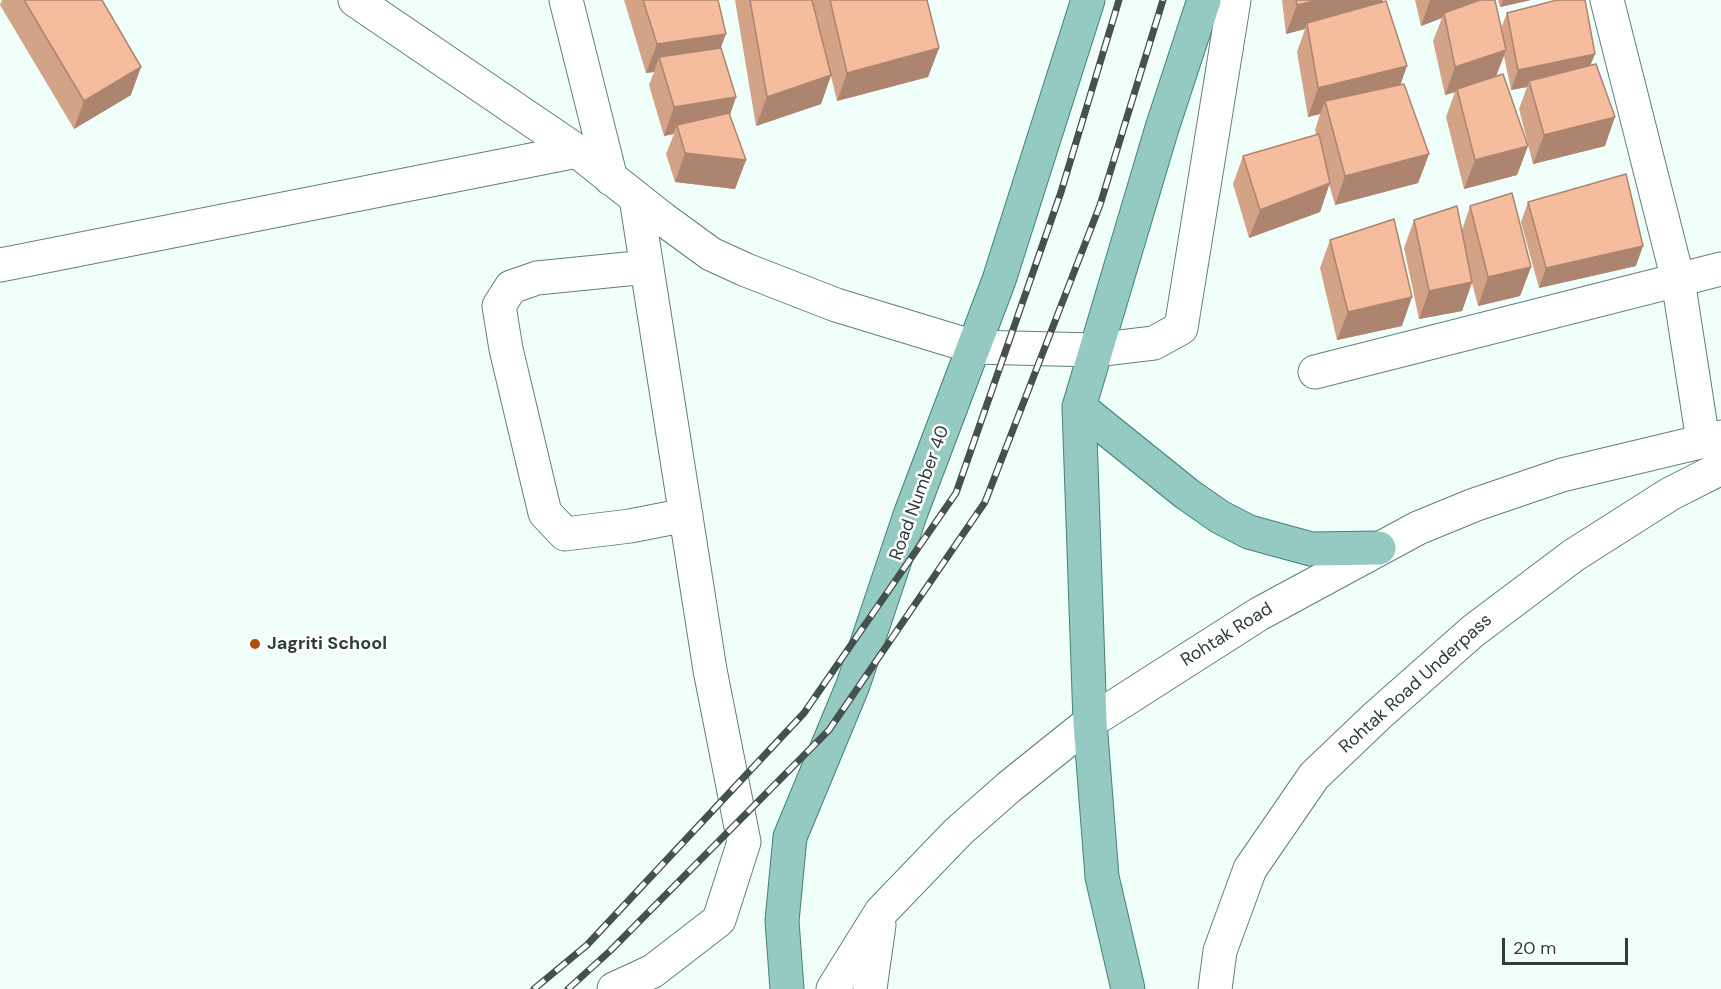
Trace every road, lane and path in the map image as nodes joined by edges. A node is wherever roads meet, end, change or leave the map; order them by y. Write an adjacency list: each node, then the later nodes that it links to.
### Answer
1 (566, 0): 8 (street)
2 (1088, 0): 13 (main road, Road Number 40)
3 (1204, 0): 14 (main road)
4 (1234, 0): 14 (street)
5 (1607, 0): 12 (street)
6 (361, 2): 7 (street)
7 (578, 151): 8 (street); 9 (street)
8 (623, 188): 10 (street); 13 (street)
9 (0, 266)
10 (646, 267): 19 (street); 19 (street)
11 (1721, 269): 12 (street)
12 (1678, 280): 15 (street); 17 (street)
13 (974, 347): 14 (street); 24 (main road, Road Number 40)
14 (1095, 350): 16 (main road)
15 (1315, 372)
16 (1079, 407): 20 (main road); 21 (main road)
17 (1712, 439): 20 (street, Rohtak Road)
18 (1721, 468): 28 (street, Rohtak Road Underpass)
19 (686, 514): 23 (street)
20 (1379, 548): 21 (street, Rohtak Road)
21 (1090, 722): 22 (street, Rohtak Road); 27 (main road)
22 (881, 912): 25 (street, Rohtak Road); 26 (street)
23 (614, 989)
24 (787, 989)
25 (833, 989)
26 (870, 989)
27 (1128, 989)
28 (1215, 989)

